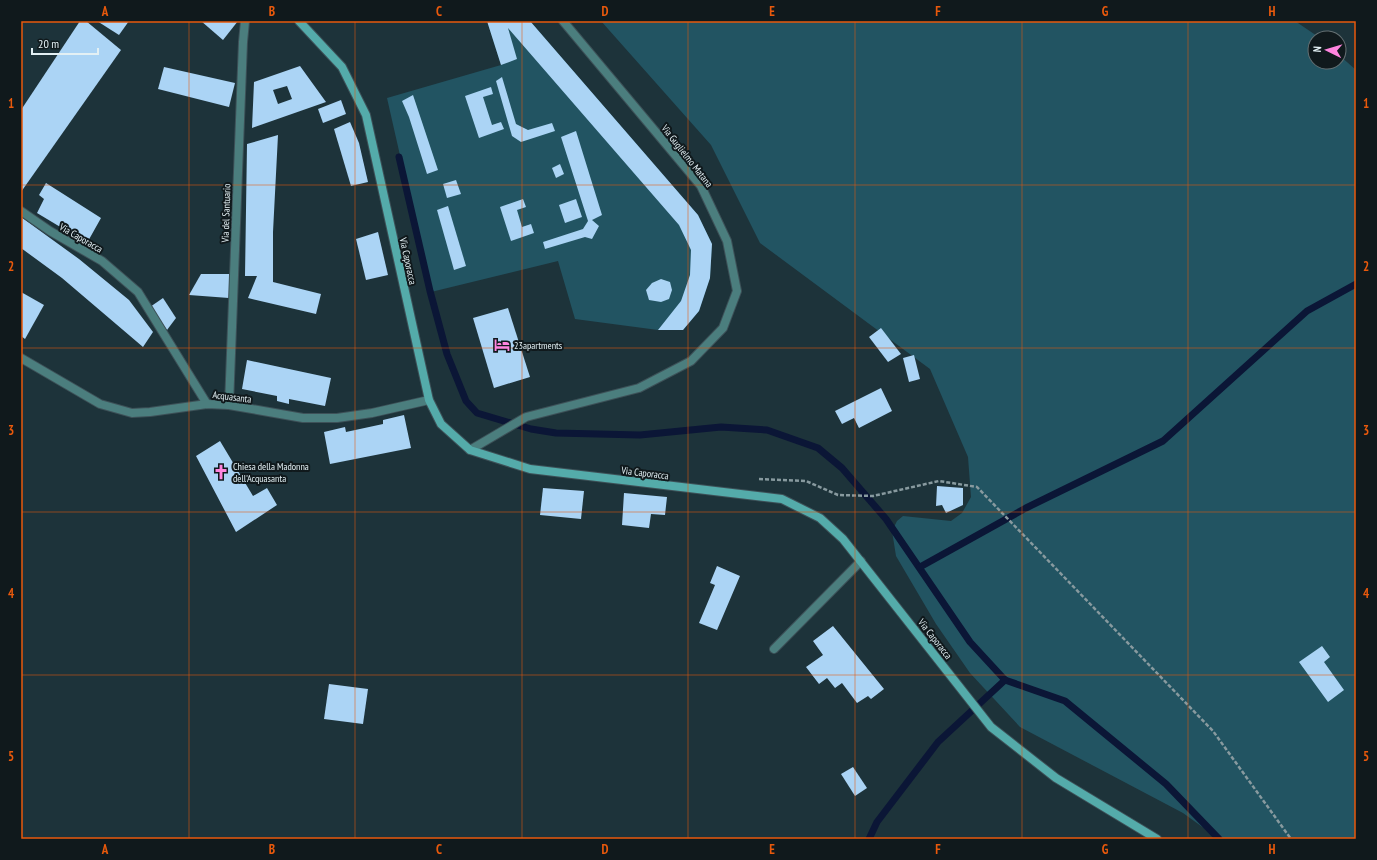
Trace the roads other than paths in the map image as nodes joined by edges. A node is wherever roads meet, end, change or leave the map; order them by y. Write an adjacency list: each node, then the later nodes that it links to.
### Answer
1 (245, 21): 8 (street, Via del Santuario)
2 (299, 21): 6 (street, Via Caporacca)
3 (563, 21): 9 (street, Via Guglielmo Matana)
4 (21, 211): 7 (street, Via Caporacca)
5 (21, 358): 7 (street, Acquasanta)
6 (429, 400): 8 (street, Acquasanta); 9 (street, Via Caporacca)
7 (207, 404): 8 (street, Acquasanta)
8 (229, 405)
9 (470, 450): 10 (street, Via Caporacca)
10 (861, 561): 11 (street); 12 (street, Via Caporacca)
11 (774, 649)
12 (1157, 839)

